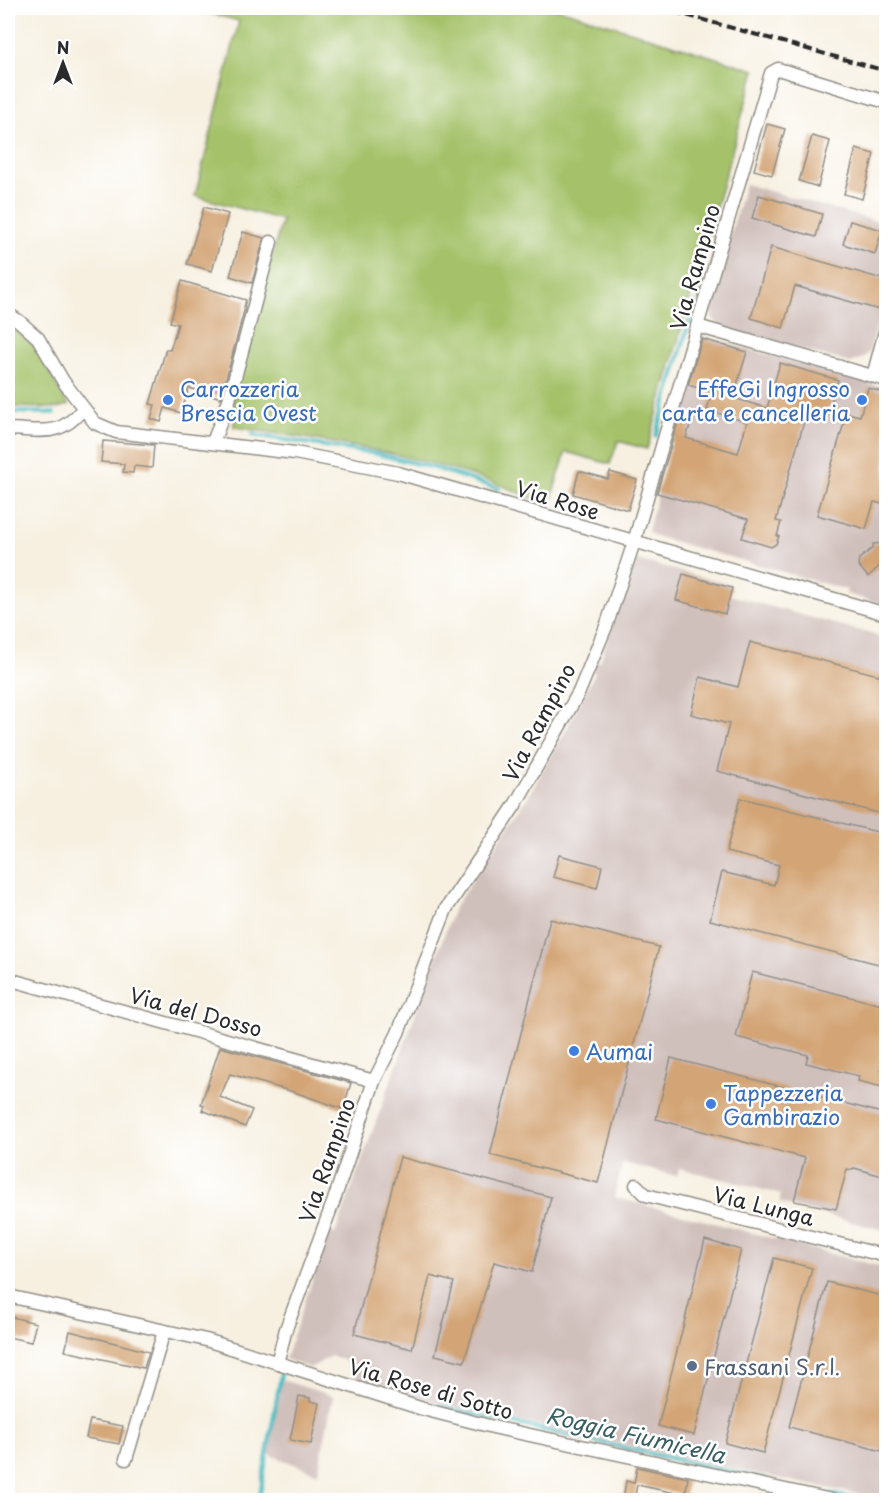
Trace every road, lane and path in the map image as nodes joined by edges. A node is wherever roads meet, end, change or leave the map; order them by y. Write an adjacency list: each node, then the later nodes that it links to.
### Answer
1 (886, 102): 4 (street, Via Rampino)
2 (271, 242): 10 (street)
3 (8, 314): 8 (street)
4 (697, 327): 6 (street); 11 (street, Via Rampino)
5 (886, 328): 6 (street)
6 (873, 376): 7 (street)
7 (886, 380)
8 (83, 409): 9 (street); 10 (street, Via Rose)
9 (8, 429)
10 (213, 442): 11 (street, Via Rose)
11 (634, 542): 12 (street, Via Rose); 14 (street, Via Rampino)
12 (886, 614)
13 (8, 979): 14 (street, Via del Dosso)
14 (374, 1081): 19 (street, Via Rampino)
15 (636, 1185): 16 (street, Via Lunga)
16 (886, 1256)
17 (8, 1296): 18 (street, Via Rose di Sotto)
18 (164, 1331): 19 (street, Via Rose di Sotto); 20 (street)
19 (277, 1363): 21 (street, Via Rose di Sotto)
20 (126, 1459)
21 (832, 1500)

